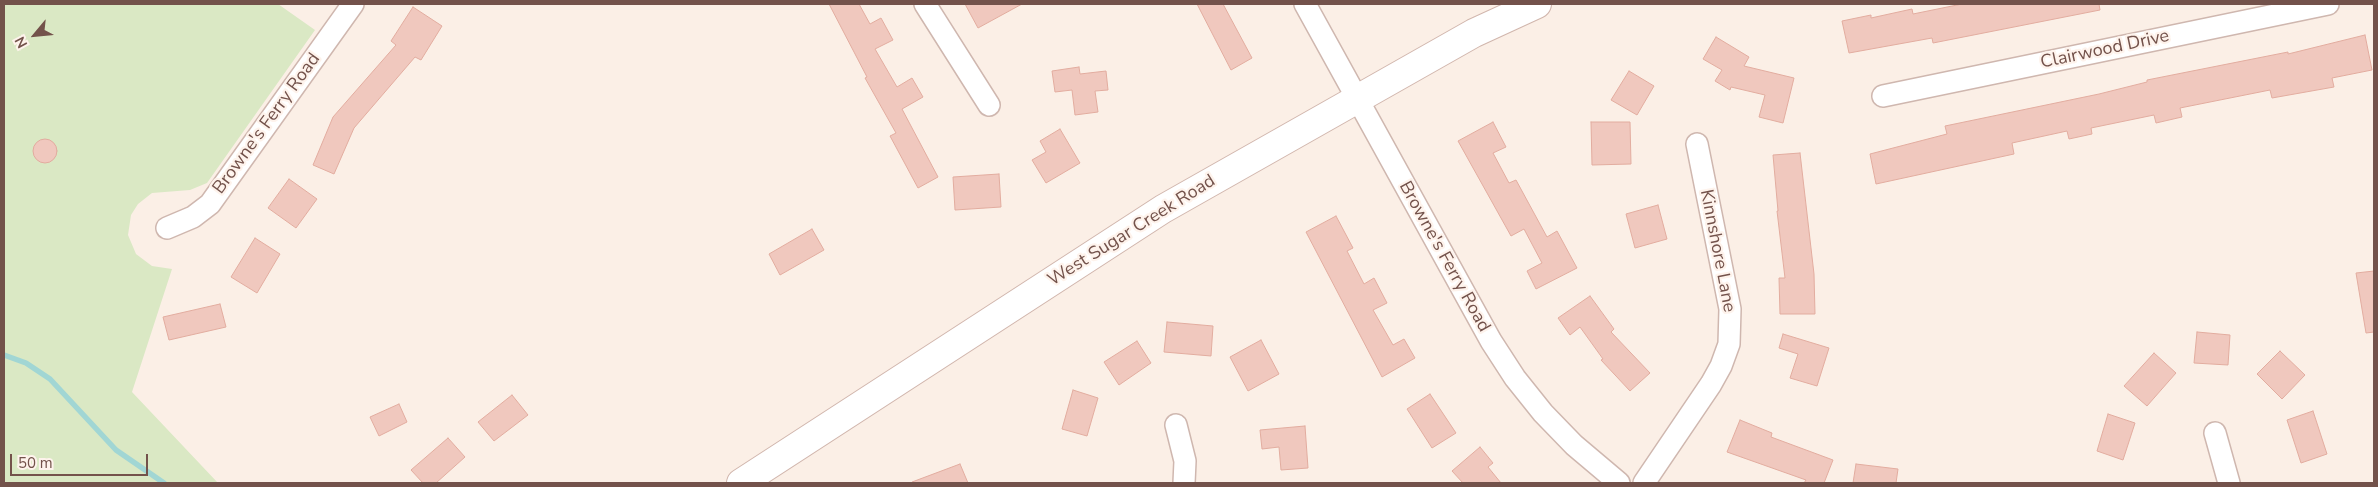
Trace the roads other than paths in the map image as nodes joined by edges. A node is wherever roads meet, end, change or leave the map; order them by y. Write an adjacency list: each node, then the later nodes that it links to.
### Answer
1 (353, 4): 10 (street, Browne's Ferry Road)
2 (925, 4): 8 (street)
3 (1305, 4): 7 (street, Browne's Ferry Road)
4 (1537, 4): 7 (main road, West Sugar Creek Road)
5 (2314, 5): 6 (street, Clairwood Drive)
6 (1883, 96)
7 (1356, 98): 13 (main road, West Sugar Creek Road); 15 (street, Browne's Ferry Road)
8 (989, 105)
9 (1697, 144): 16 (street, Kinnshore Lane)
10 (167, 228)
11 (1176, 425): 14 (street)
12 (2215, 432): 17 (street)
13 (741, 483)
14 (1184, 483)
15 (1619, 483)
16 (1644, 483)
17 (2229, 483)

